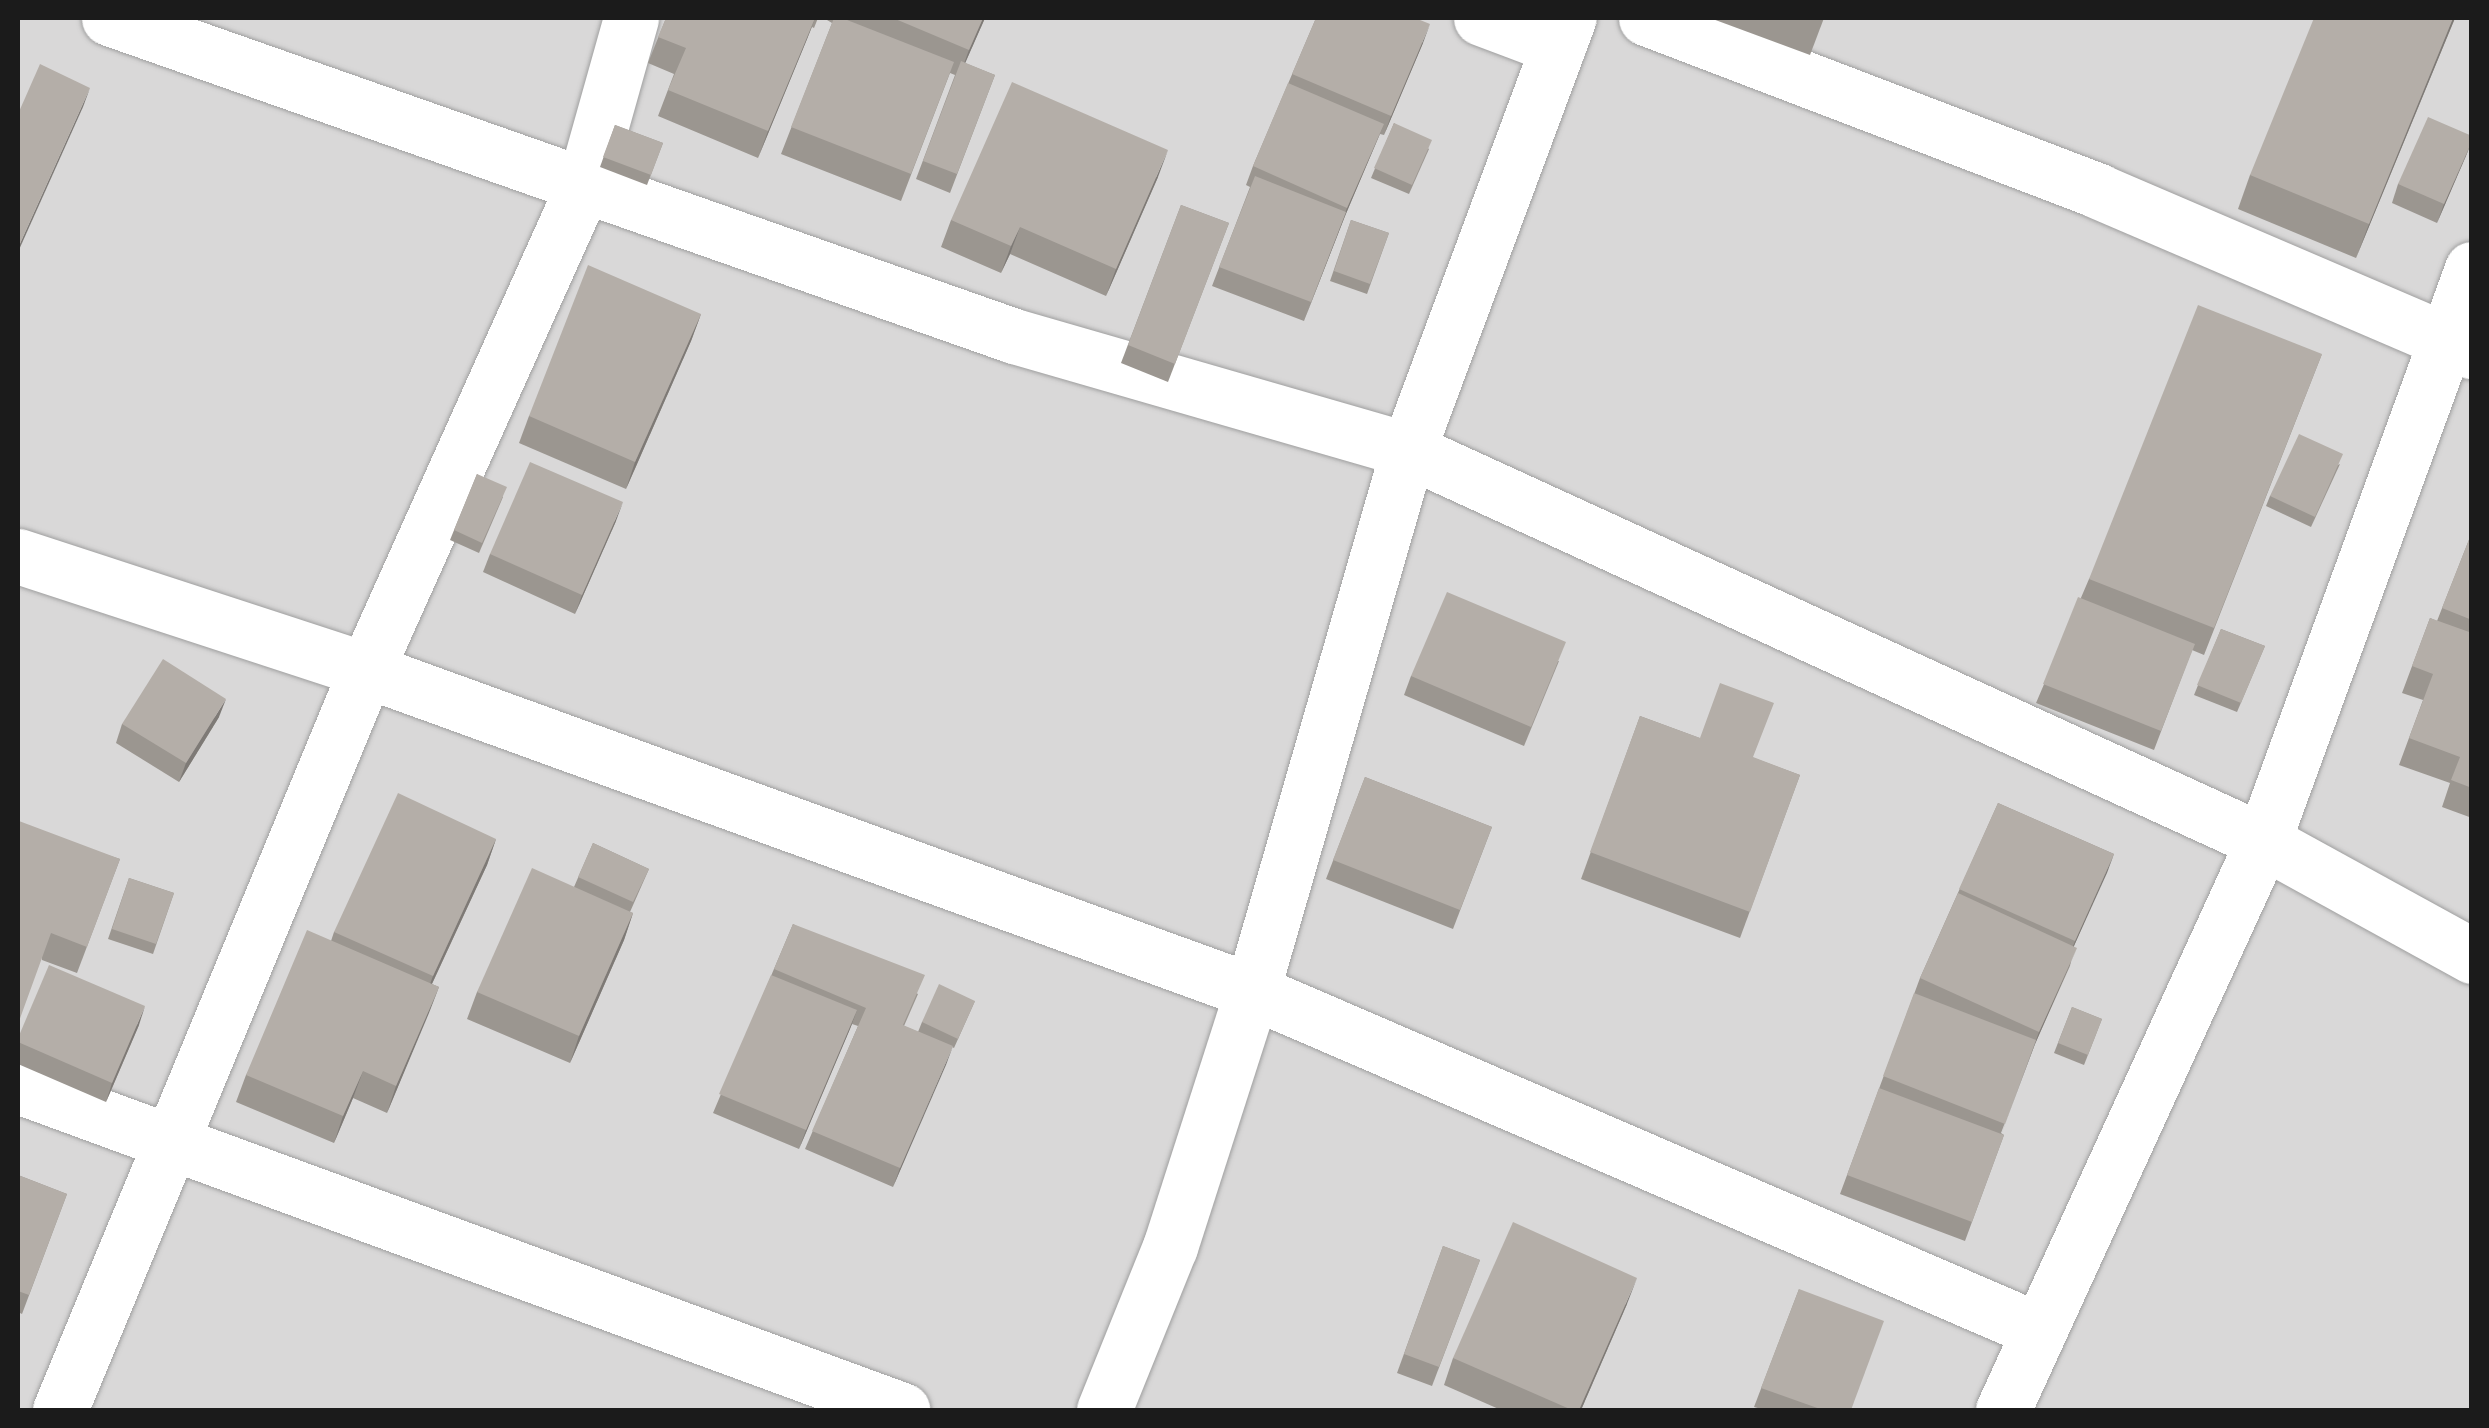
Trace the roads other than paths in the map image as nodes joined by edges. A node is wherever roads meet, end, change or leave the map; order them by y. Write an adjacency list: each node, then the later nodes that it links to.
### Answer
1 (109, 18): 6 (street)
2 (631, 18): 6 (street)
3 (1481, 18): 5 (street)
4 (1646, 18): 8 (street)
5 (1563, 32): 9 (street)
6 (585, 182): 9 (street); 11 (street)
7 (2472, 269): 8 (street)
8 (2458, 345): 12 (street)
9 (1408, 450): 12 (street); 14 (street)
10 (18, 556): 11 (street)
11 (366, 670): 14 (street); 16 (street)
12 (2263, 841): 13 (street); 17 (street)
13 (2472, 956)
14 (1252, 991): 17 (street); 20 (street)
15 (18, 1086): 16 (street)
16 (174, 1143): 18 (street); 19 (street)
17 (2038, 1330): 21 (street)
18 (60, 1410)
19 (902, 1410)
20 (1104, 1410)
21 (2003, 1410)

